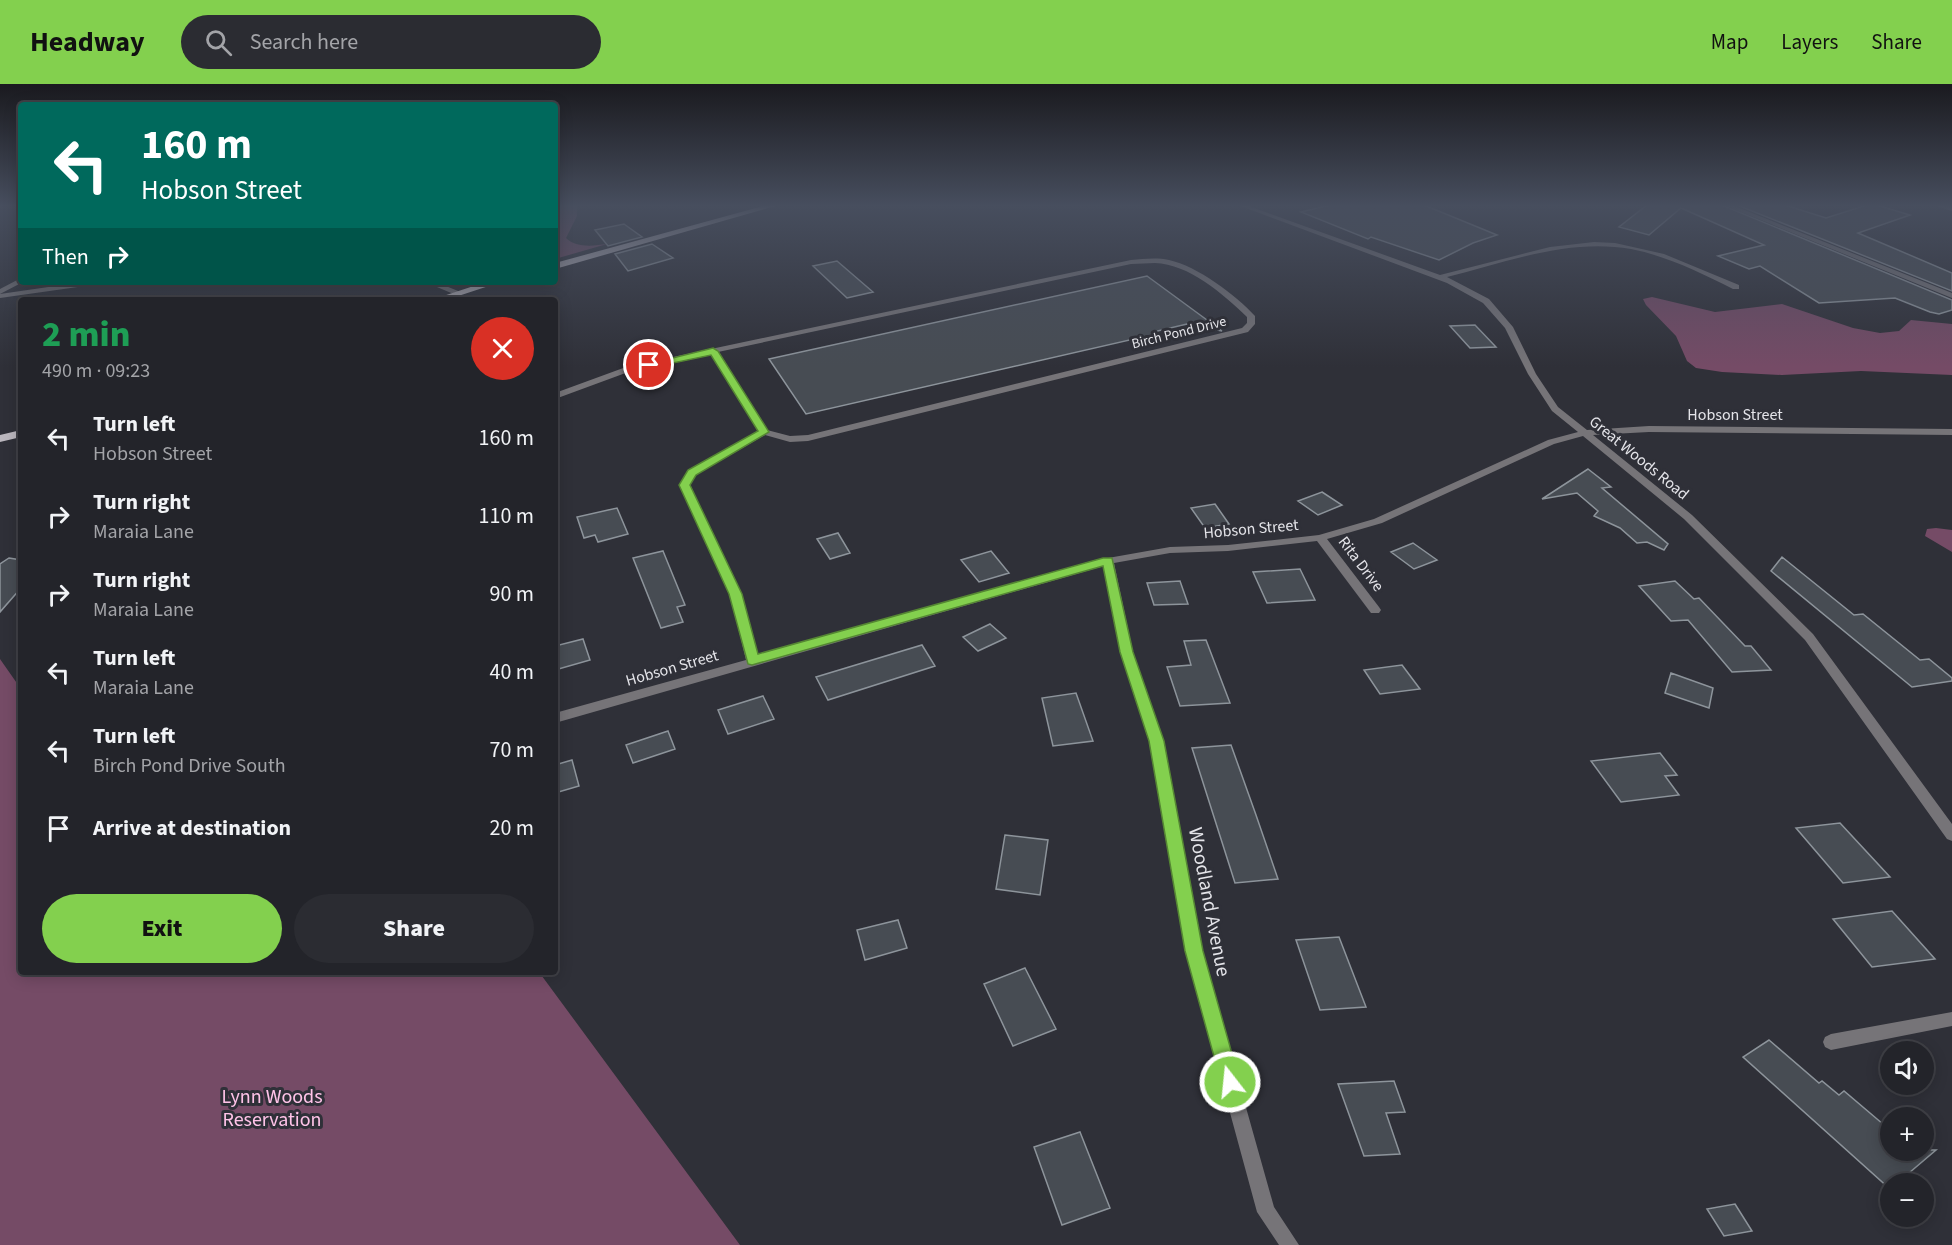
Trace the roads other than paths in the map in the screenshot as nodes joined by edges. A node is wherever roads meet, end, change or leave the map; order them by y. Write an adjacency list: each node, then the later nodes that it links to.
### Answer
1 (583, 259): 6 (main road)
2 (1390, 259): 7 (street, Great Woods Road)
3 (1519, 259): 7 (street)
4 (1667, 259): 12 (street)
5 (1861, 259): 15 (street)
6 (558, 266)
7 (1440, 277): 21 (street, Great Woods Road)
8 (18, 282): 14 (street)
9 (74, 285): 14 (street)
10 (438, 285): 13 (street)
11 (485, 285): 13 (main road)
12 (1736, 287)
13 (459, 292): 16 (main road)
14 (0, 294)
15 (1952, 296)
16 (445, 297)
17 (713, 351): 18 (street); 19 (street); 19 (street, Birch Pond Drive)
18 (558, 395)
19 (764, 432): 27 (street)
20 (1952, 432): 21 (street, Hobson Street)
21 (1585, 433): 24 (street, Hobson Street); 29 (street, Great Woods Road)
22 (18, 434): 23 (main road)
23 (0, 439)
24 (1320, 538): 25 (street, Hobson Street); 26 (street, Rita Drive)
25 (1108, 561): 27 (street, Hobson Street); 32 (street, Woodland Avenue)
26 (1375, 610)
27 (752, 660): 28 (street, Hobson Street)
28 (558, 717)
29 (1952, 835)
30 (1952, 1019): 31 (street)
31 (1831, 1042)
32 (1290, 1245)

